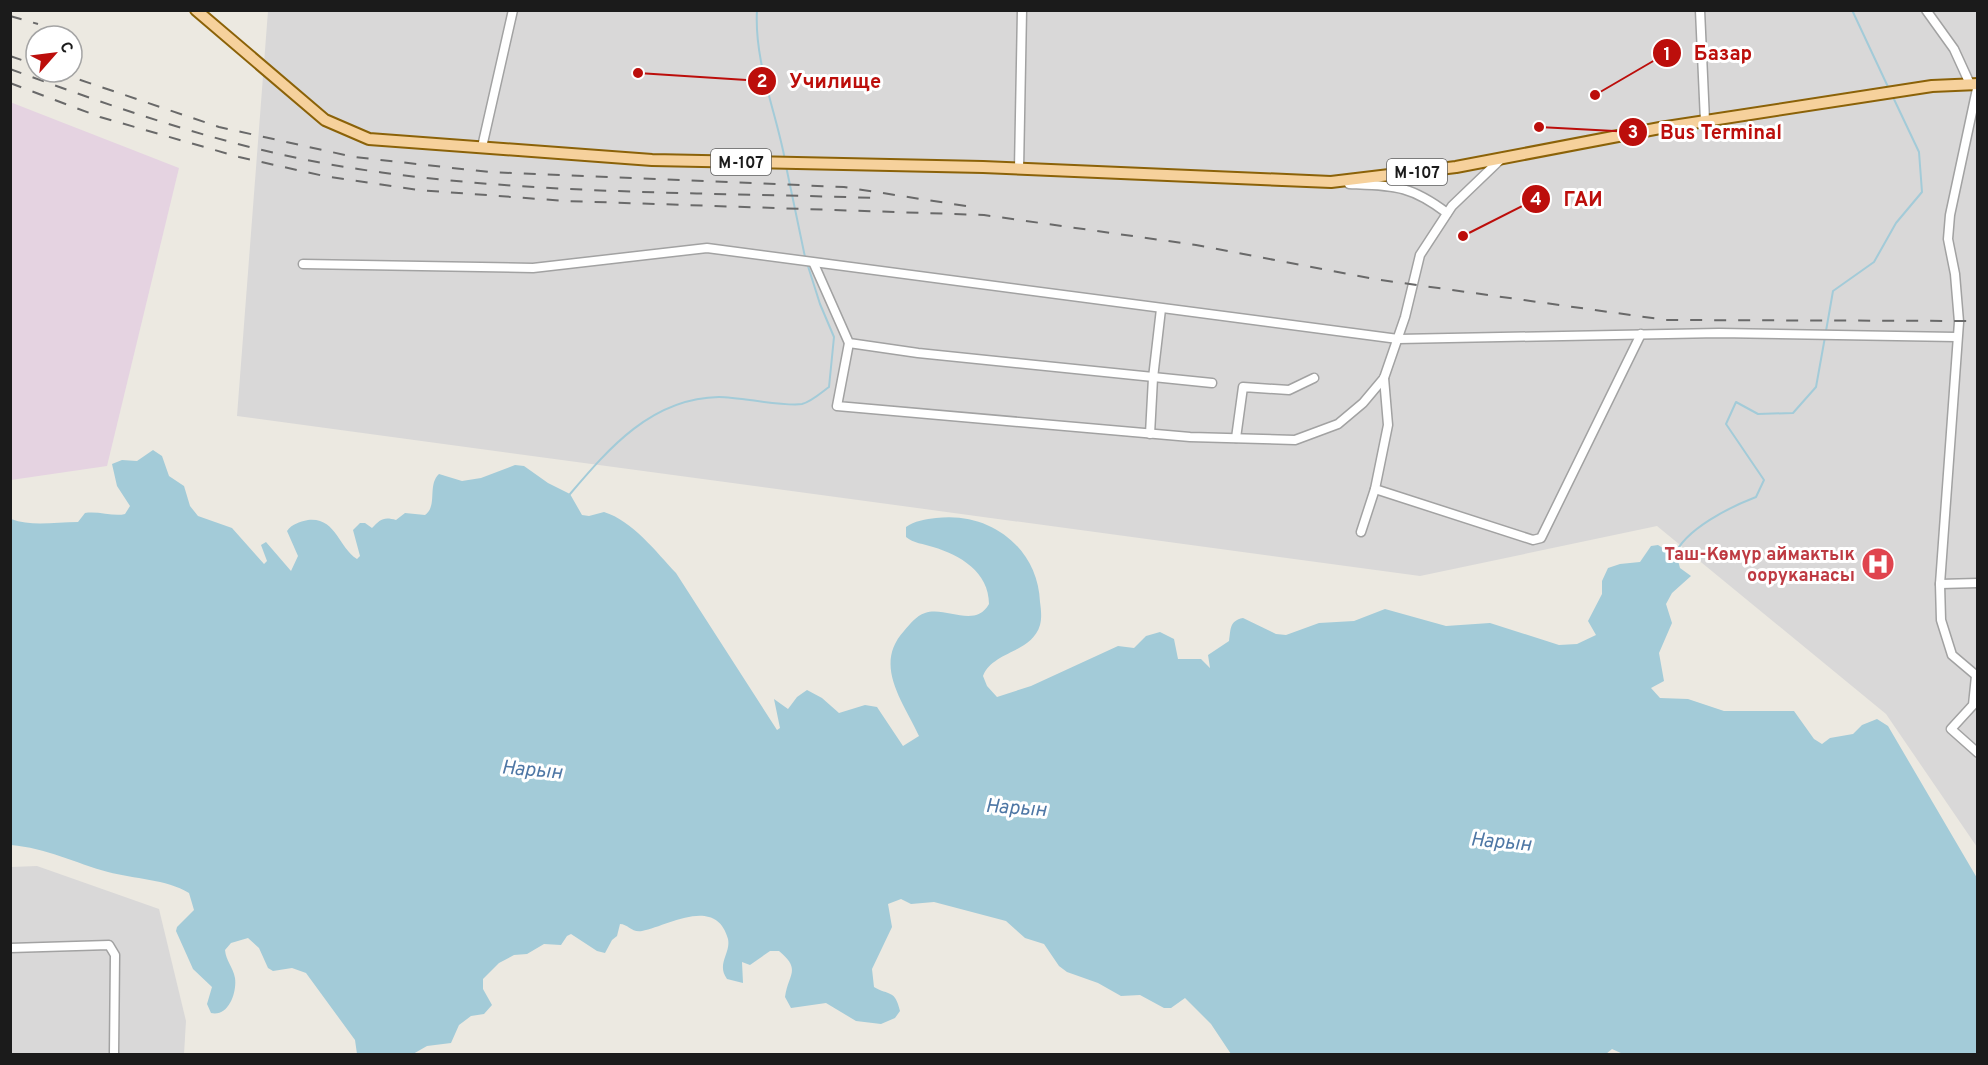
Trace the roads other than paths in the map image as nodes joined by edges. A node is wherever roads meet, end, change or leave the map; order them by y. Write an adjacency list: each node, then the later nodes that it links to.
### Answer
1 (196, 10): 8 (main road, М-107)
2 (513, 10): 8 (street)
3 (1022, 10): 10 (street)
4 (1700, 10): 7 (street)
5 (1926, 10): 6 (street)
6 (1975, 84): 7 (main road, М-107); 17 (street)
7 (1705, 121): 9 (main road, М-107)
8 (482, 147): 10 (main road, М-107)
9 (1502, 158): 11 (main road, М-107); 12 (street)
10 (1019, 169): 11 (main road, М-107)
11 (1331, 183): 12 (street)
12 (1447, 213): 18 (street)
13 (303, 264): 14 (street)
14 (814, 264): 15 (street); 19 (street)
15 (1161, 309): 18 (street); 20 (street)
16 (1641, 334): 17 (street); 18 (street); 26 (street)
17 (1956, 337): 28 (street)
18 (1398, 339): 22 (street)
19 (849, 343): 20 (street); 24 (street)
20 (1153, 378): 23 (street); 24 (street)
21 (1314, 378): 25 (street)
22 (1384, 378): 25 (street); 26 (street)
23 (1212, 382)
24 (1150, 434): 25 (street)
25 (1236, 438)
26 (1375, 489): 27 (street)
27 (1361, 532)
28 (1940, 584): 29 (street); 30 (street)
29 (1977, 584)
30 (1977, 677): 31 (street)
31 (1977, 753)
32 (10, 948): 33 (street)
33 (114, 1054)

